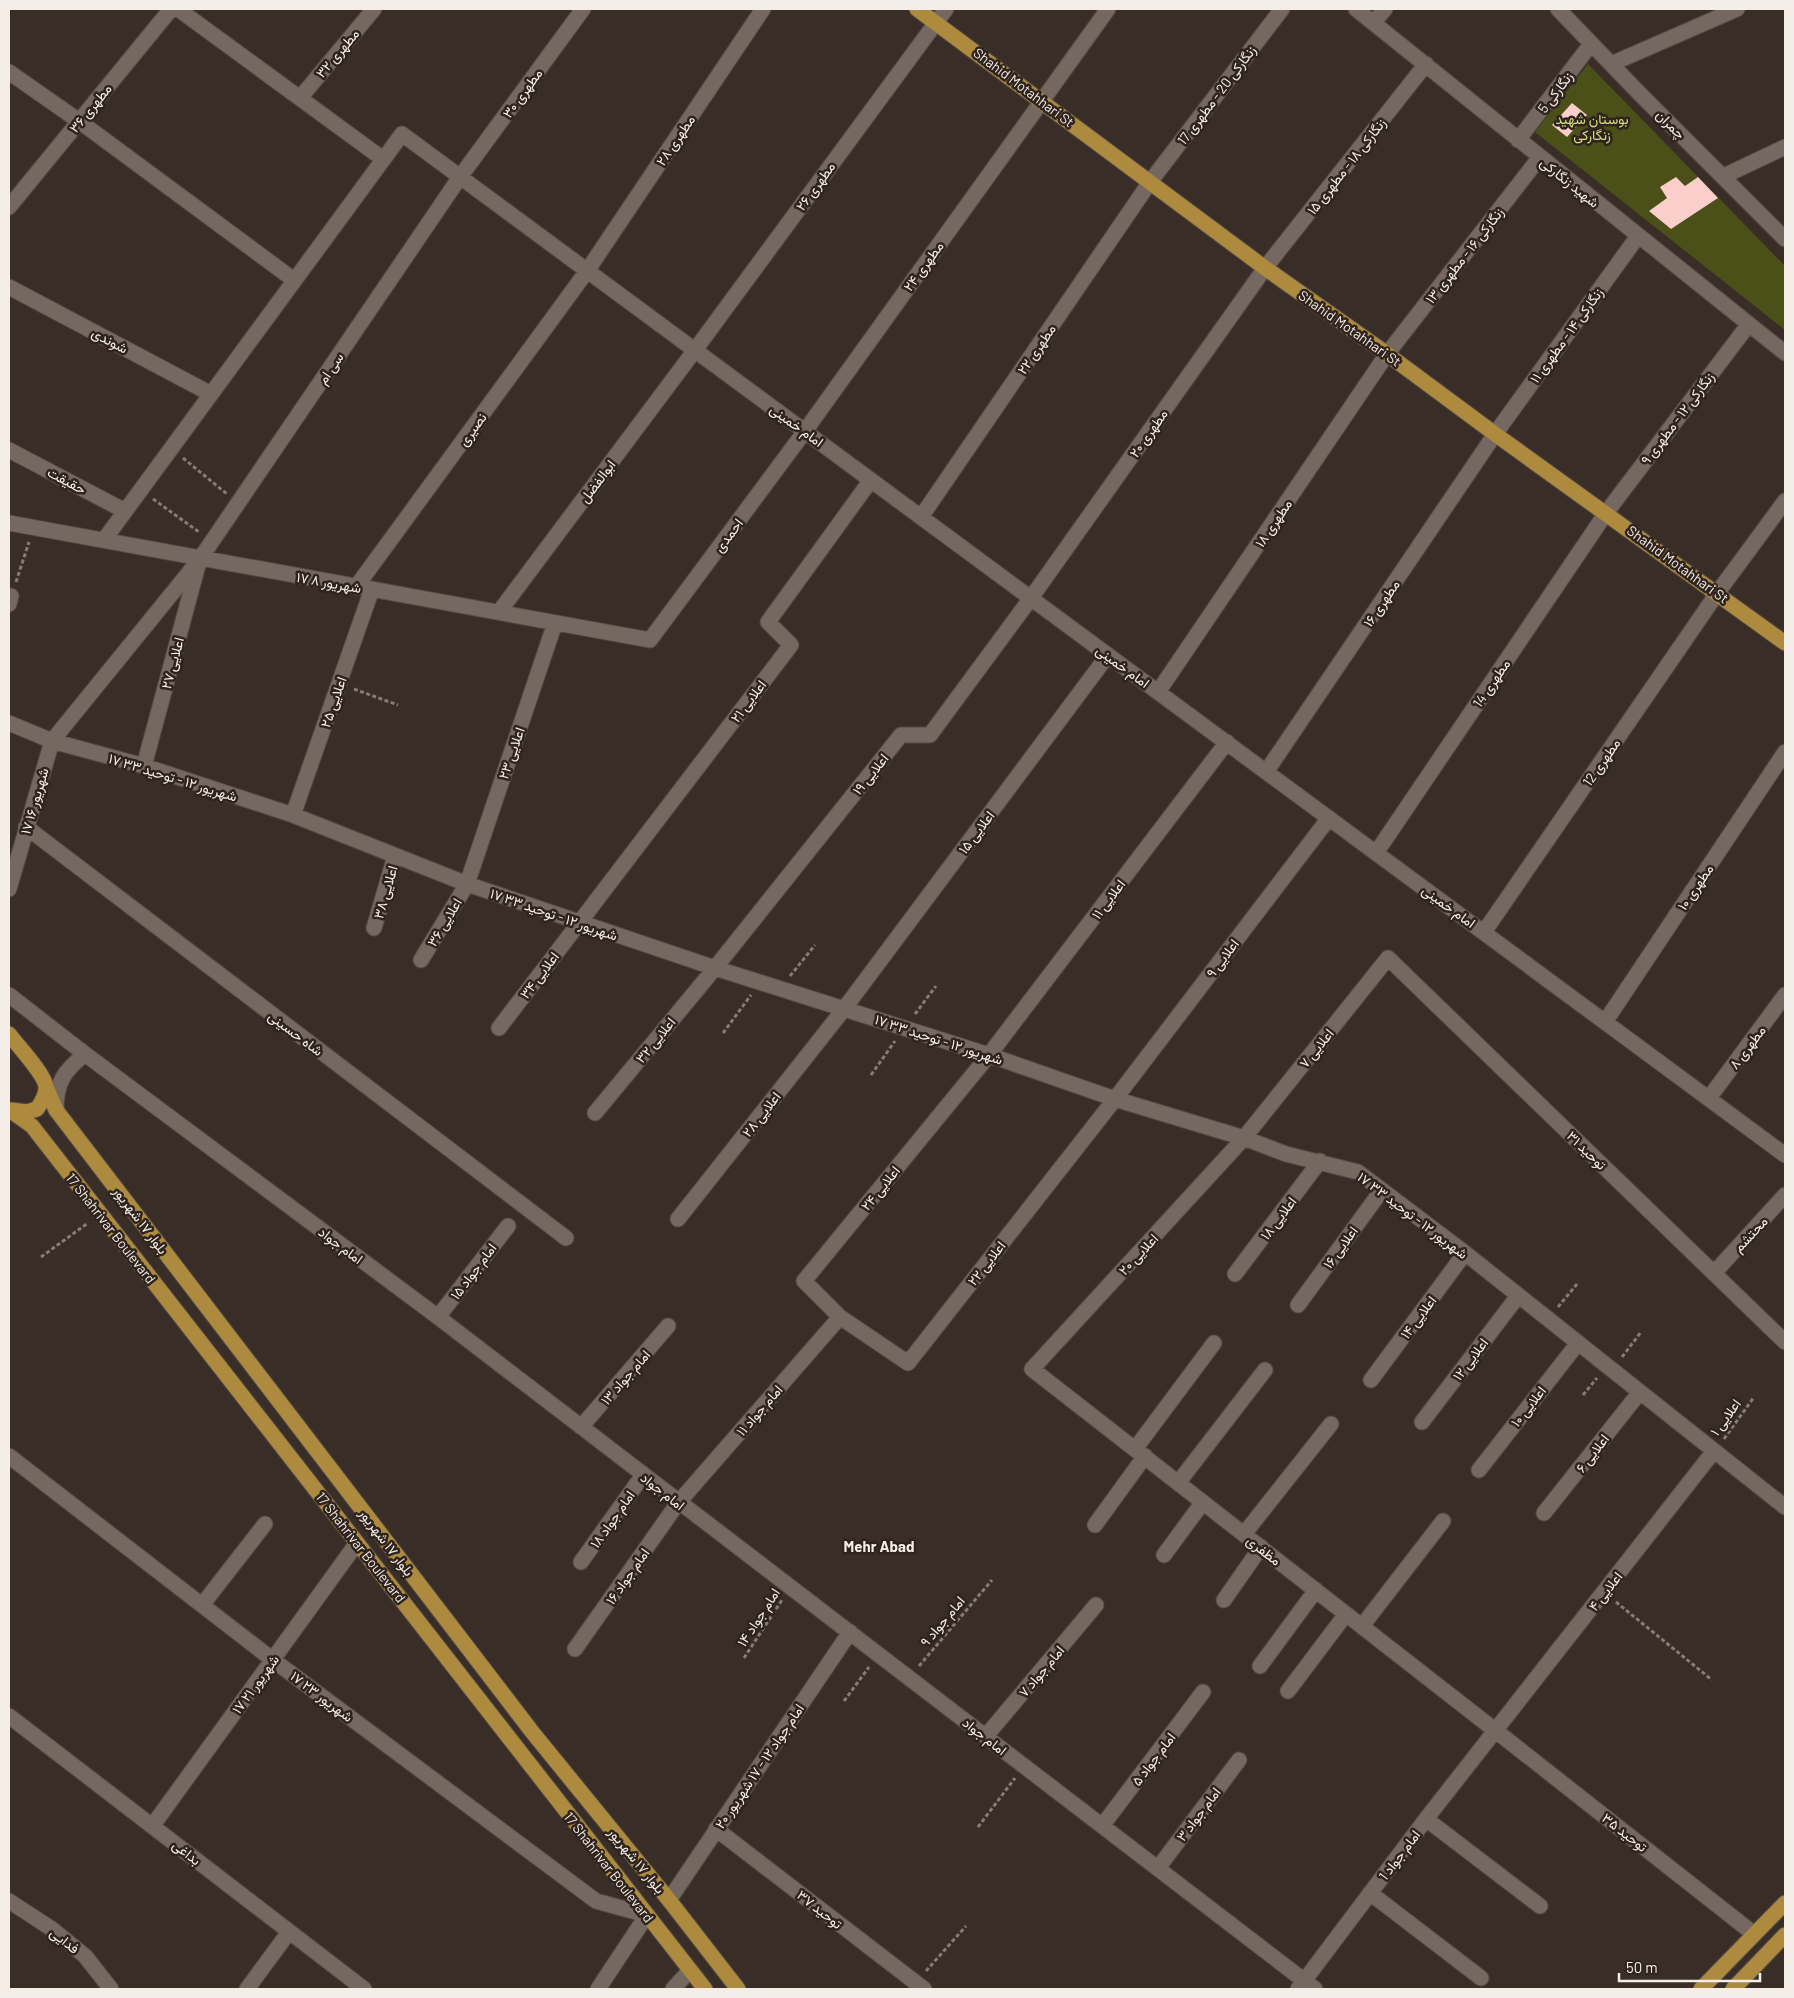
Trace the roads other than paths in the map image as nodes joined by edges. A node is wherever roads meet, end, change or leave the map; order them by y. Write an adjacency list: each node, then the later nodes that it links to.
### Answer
1 (171, 9): 22 (street, مطهری ۳۶)
2 (178, 9): 20 (street)
3 (374, 9): 20 (street, مطهری ۳۲)
4 (584, 9): 28 (street, مطهری ۳۰)
5 (763, 9): 34 (street, مطهری ۲۸)
6 (917, 9): 14 (main road, Shahid Motahhari St)
7 (946, 9): 14 (street, مطهری ۲۶)
8 (1108, 9): 21 (street, مطهری ۲۴)
9 (1282, 9): 29 (street, زنگارکی 20 - مطهری 17)
10 (1356, 9): 15 (street, شهید زنگارکی)
11 (1385, 9): 15 (street)
12 (1558, 9): 16 (street, چمران)
13 (1736, 9): 18 (street)
14 (936, 22): 21 (main road, Shahid Motahhari St); 38 (street, مطهری ۲۶)
15 (1374, 22): 17 (street, شهید زنگارکی)
16 (1591, 44): 18 (street, چمران); 23 (street, زنگارکی 5)
17 (1426, 64): 23 (street, شهید زنگارکی); 33 (street, زنگارکی ۱۸ - مطهری ۱۵)
18 (1611, 64): 27 (street, چمران)
19 (9, 72): 22 (street)
20 (300, 98): 26 (street)
21 (1042, 101): 29 (main road, Shahid Motahhari St); 42 (street, مطهری ۲۴)
22 (79, 121): 30 (street, مطهری ۳۶); 35 (street)
23 (1518, 140): 25 (street, شهید زنگارکی)
24 (1785, 147): 27 (street)
25 (1540, 157): 31 (street, شهید زنگارکی); 40 (street, زنگارکی ۱۶ - مطهری ۱۳)
26 (383, 159): 28 (street, امام خمینی); 35 (street)
27 (1724, 176): 32 (street, چمران)
28 (460, 177): 34 (street, امام خمینی); 52 (street, سی ام)
29 (1150, 182): 33 (main road, Shahid Motahhari St); 49 (street, مطهری ۲۲)
30 (9, 207)
31 (1638, 236): 37 (street, شهید زنگارکی); 43 (street, زنگارکی ۱۴ - مطهری ۱۱)
32 (1785, 239)
33 (1266, 268): 40 (main road, Shahid Motahhari St); 56 (street, مطهری ۲۰)
34 (587, 271): 38 (street, امام خمینی); 53 (street, نصیری)
35 (294, 280): 41 (street)
36 (9, 287): 41 (street, شوندی)
37 (1749, 324): 39 (street, شهید زنگارکی); 48 (street, زنگارکی ۱۲ - مطهری ۹)
38 (695, 350): 42 (street, امام خمینی); 57 (street, ابوالفضل)
39 (1785, 353)
40 (1387, 354): 43 (main road, Shahid Motahhari St); 62 (street, مطهری ۱۸)
41 (211, 394): 47 (street)
42 (805, 431): 45 (street, امام خمینی); 59 (street, احمدی)
43 (1495, 434): 48 (main road, Shahid Motahhari St); 68 (street, مطهری ۱۶)
44 (9, 450): 47 (street, حقیقت)
45 (871, 480): 49 (street, امام خمینی); 76 (street, اعلایی ۲۱)
46 (1785, 502): 55 (street, مطهری 12)
47 (125, 511): 51 (street)
48 (1606, 513): 55 (main road, Shahid Motahhari St); 72 (street, مطهری 14)
49 (921, 517): 56 (street, امام خمینی)
50 (9, 524): 51 (street, ۱۷ شهریور ۸)
51 (104, 540): 52 (street, ۱۷ شهریور ۸)
52 (200, 559): 53 (street, ۱۷ شهریور ۸); 64 (street, سی ام); 67 (street, اعلایی ۲۷)
53 (356, 586): 54 (street, ۱۷ شهریور ۸)
54 (372, 589): 57 (street, ۱۷ شهریور ۸); 69 (street, اعلایی ۲۵)
55 (1718, 592): 60 (main road, Shahid Motahhari St); 78 (street, مطهری 12)
56 (1030, 598): 61 (street, امام خمینی); 81 (street, اعلایی ۱۹)
57 (499, 612): 58 (street, ۱۷ شهریور ۸)
58 (556, 622): 59 (street, ۱۷ شهریور ۸); 74 (street, اعلایی ۲۳)
59 (650, 640)
60 (1785, 643)
61 (1108, 655): 62 (street, امام خمینی); 84 (street, اعلایی ۱۵)
62 (1158, 692): 65 (street, امام خمینی)
63 (9, 723): 64 (street, ۱۷ شهریور ۱۲ - توحید ۳۳)
64 (52, 741): 67 (street, ۱۷ شهریور ۱۲ - توحید ۳۳); 71 (street, ۱۷ شهریور ۱۶)
65 (1226, 742): 68 (street, امام خمینی); 89 (street, اعلایی ۱۱)
66 (1785, 752): 85 (street, مطهری ۱۰)
67 (144, 766): 69 (street, ۱۷ شهریور ۱۲ - توحید ۳۳)
68 (1266, 772): 70 (street, امام خمینی)
69 (293, 816): 73 (street, ۱۷ شهریور ۱۲ - توحید ۳۳)
70 (1329, 818): 72 (street, امام خمینی); 92 (street, اعلایی ۹)
71 (26, 827): 75 (street, ۱۷ شهریور ۱۶); 103 (street, شاه حسینی)
72 (1376, 853): 78 (street, امام خمینی)
73 (395, 856): 74 (street, ۱۷ شهریور ۱۲ - توحید ۳۳); 77 (street, اعلایی ۳۸)
74 (467, 884): 76 (street, ۱۷ شهریور ۱۲ - توحید ۳۳); 80 (street, اعلایی ۳۶)
75 (9, 889)
76 (579, 922): 81 (street, ۱۷ شهریور ۱۲ - توحید ۳۳); 86 (street, اعلایی ۳۴)
77 (374, 928)
78 (1484, 932): 85 (street, امام خمینی)
79 (1388, 958): 96 (street, اعلایی ۷); 105 (street, توحید ۳۱)
80 (421, 960)
81 (715, 968): 84 (street, ۱۷ شهریور ۱۲ - توحید ۳۳); 95 (street, اعلایی ۳۲)
82 (9, 995): 88 (street, امام جواد)
83 (1785, 995): 91 (street, مطهری ۸)
84 (844, 1009): 89 (street, ۱۷ شهریور ۱۲ - توحید ۳۳); 101 (street, اعلایی ۲۸)
85 (1605, 1022): 91 (street, امام خمینی)
86 (500, 1028)
87 (9, 1034): 90 (main road, بلوار ۱۷ شهریور)
88 (85, 1054): 94 (street); 109 (street, امام جواد)
89 (989, 1055): 92 (street, ۱۷ شهریور ۱۲ - توحید ۳۳); 110 (street, اعلایی ۲۴)
90 (46, 1088): 93 (main road); 94 (main road, بلوار ۱۷ شهریور)
91 (1708, 1098): 97 (street, امام خمینی)
92 (1115, 1099): 96 (street, ۱۷ شهریور ۱۲ - توحید ۳۳); 110 (street, اعلایی ۲۲)
93 (10, 1110): 136 (main road, 17 Shahrivar Boulevard)
94 (56, 1110): 162 (main road, بلوار ۱۷ شهریور)
95 (595, 1113)
96 (1244, 1138): 98 (street, ۱۷ شهریور ۱۲ - توحید ۳۳); 115 (street, اعلایی ۲۰)
97 (1785, 1155)
98 (1320, 1161): 99 (street, ۱۷ شهریور ۱۲ - توحید ۳۳); 106 (street, اعلایی ۱۸)
99 (1382, 1190): 104 (street, ۱۷ شهریور ۱۲ - توحید ۳۳); 108 (street, اعلایی ۱۶)
100 (1785, 1195): 105 (street, محتشم)
101 (678, 1219)
102 (508, 1226): 109 (street, امام جواد ۱۵)
103 (566, 1238)
104 (1465, 1253): 107 (street, ۱۷ شهریور ۱۲ - توحید ۳۳); 117 (street, اعلایی ۱۴)
105 (1714, 1273): 112 (street, توحید ۳۱)
106 (1235, 1274)
107 (1518, 1296): 114 (street, ۱۷ شهریور ۱۲ - توحید ۳۳); 119 (street, اعلایی ۱۲)
108 (1298, 1305)
109 (438, 1317): 121 (street, امام جواد)
110 (840, 1317): 129 (street, امام جواد ۱۱)
111 (668, 1326): 121 (street, امام جواد ۱۳)
112 (1784, 1337)
113 (1214, 1343): 123 (street)
114 (1578, 1343): 118 (street, ۱۷ شهریور ۱۲ - توحید ۳۳); 125 (street, اعلایی ۱۰)
115 (1032, 1369): 123 (street, مظفری)
116 (1265, 1370): 127 (street)
117 (1371, 1380)
118 (1640, 1392): 122 (street, ۱۷ شهریور ۱۲ - توحید ۳۳); 131 (street, اعلایی ۶)
119 (1422, 1422)
120 (1331, 1424): 135 (street)
121 (581, 1427): 126 (street, امام جواد)
122 (1714, 1451): 130 (street, ۱۷ شهریور ۱۲ - توحید ۳۳); 153 (street, اعلایی ۴)
123 (1140, 1453): 127 (street, مظفری); 134 (street)
124 (9, 1456): 142 (street, ۱۷ شهریور ۲۳)
125 (1479, 1470)
126 (643, 1475): 129 (street, امام جواد); 139 (street, امام جواد ۱۸)
127 (1178, 1482): 128 (street, مظفری)
128 (1203, 1502): 135 (street, مظفری); 138 (street)
129 (678, 1503): 146 (street, امام جواد); 147 (street, امام جواد ۱۶)
130 (1785, 1506)
131 (1544, 1513)
132 (1443, 1521): 145 (street)
133 (265, 1524): 142 (street)
134 (1095, 1525)
135 (1244, 1534): 137 (street, مظفری)
136 (357, 1543): 148 (street, ۱۷ شهریور ۲۱); 166 (main road, 17 Shahrivar Boulevard)
137 (1261, 1547): 140 (street, مظفری); 141 (street)
138 (1164, 1556)
139 (581, 1562)
140 (1316, 1590): 144 (street, مظفری); 149 (street)
141 (1224, 1600)
142 (202, 1605): 148 (street, ۱۷ شهریور ۲۳)
143 (1096, 1605): 154 (street, امام جواد ۷)
144 (1346, 1614): 145 (street, مظفری); 150 (street)
145 (1362, 1626): 153 (street, مظفری)
146 (850, 1632): 154 (street, امام جواد); 159 (street, امام جواد ۱۲ - ۱۷ شهریور ۲۰)
147 (575, 1649)
148 (273, 1660): 157 (street, ۱۷ شهریور ۲۱); 166 (street, ۱۷ شهریور ۲۳)
149 (1260, 1666)
150 (1288, 1690)
151 (1203, 1692): 158 (street, امام جواد ۵)
152 (9, 1716): 157 (street, بداغی)
153 (1496, 1730): 156 (street, امام جواد 1); 168 (street, توحید ۳۵)
154 (986, 1736): 158 (street, امام جواد)
155 (1239, 1760): 160 (street, امام جواد ۳)
156 (1426, 1819): 161 (street, امام جواد 1); 165 (street)
157 (153, 1825): 167 (street, بداغی)
158 (1102, 1826): 160 (street, امام جواد)
159 (716, 1829): 162 (street, امام جواد ۱۲ - ۱۷ شهریور ۲۰); 172 (street, توحید ۳۷)
160 (1158, 1868): 173 (street, امام جواد)
161 (1370, 1893): 171 (street); 173 (street, امام جواد 1)
162 (669, 1900): 180 (main road, بلوار ۱۷ شهریور)
163 (9, 1901): 174 (street, فدایی)
164 (1785, 1902): 168 (main road)
165 (1540, 1906)
166 (647, 1915): 170 (main road, 17 Shahrivar Boulevard); 177 (street)
167 (289, 1932): 175 (street); 176 (street, بداغی)
168 (1754, 1934): 181 (main road)
169 (1785, 1935): 182 (main road)
170 (690, 1970): 178 (street); 179 (main road, 17 Shahrivar Boulevard)
171 (1480, 1978)
172 (920, 1986)
173 (1306, 1986)
174 (111, 1989)
175 (247, 1989)
176 (364, 1989)
177 (598, 1989)
178 (673, 1989)
179 (705, 1989)
180 (738, 1989)
181 (1701, 1989)
182 (1733, 1989)

